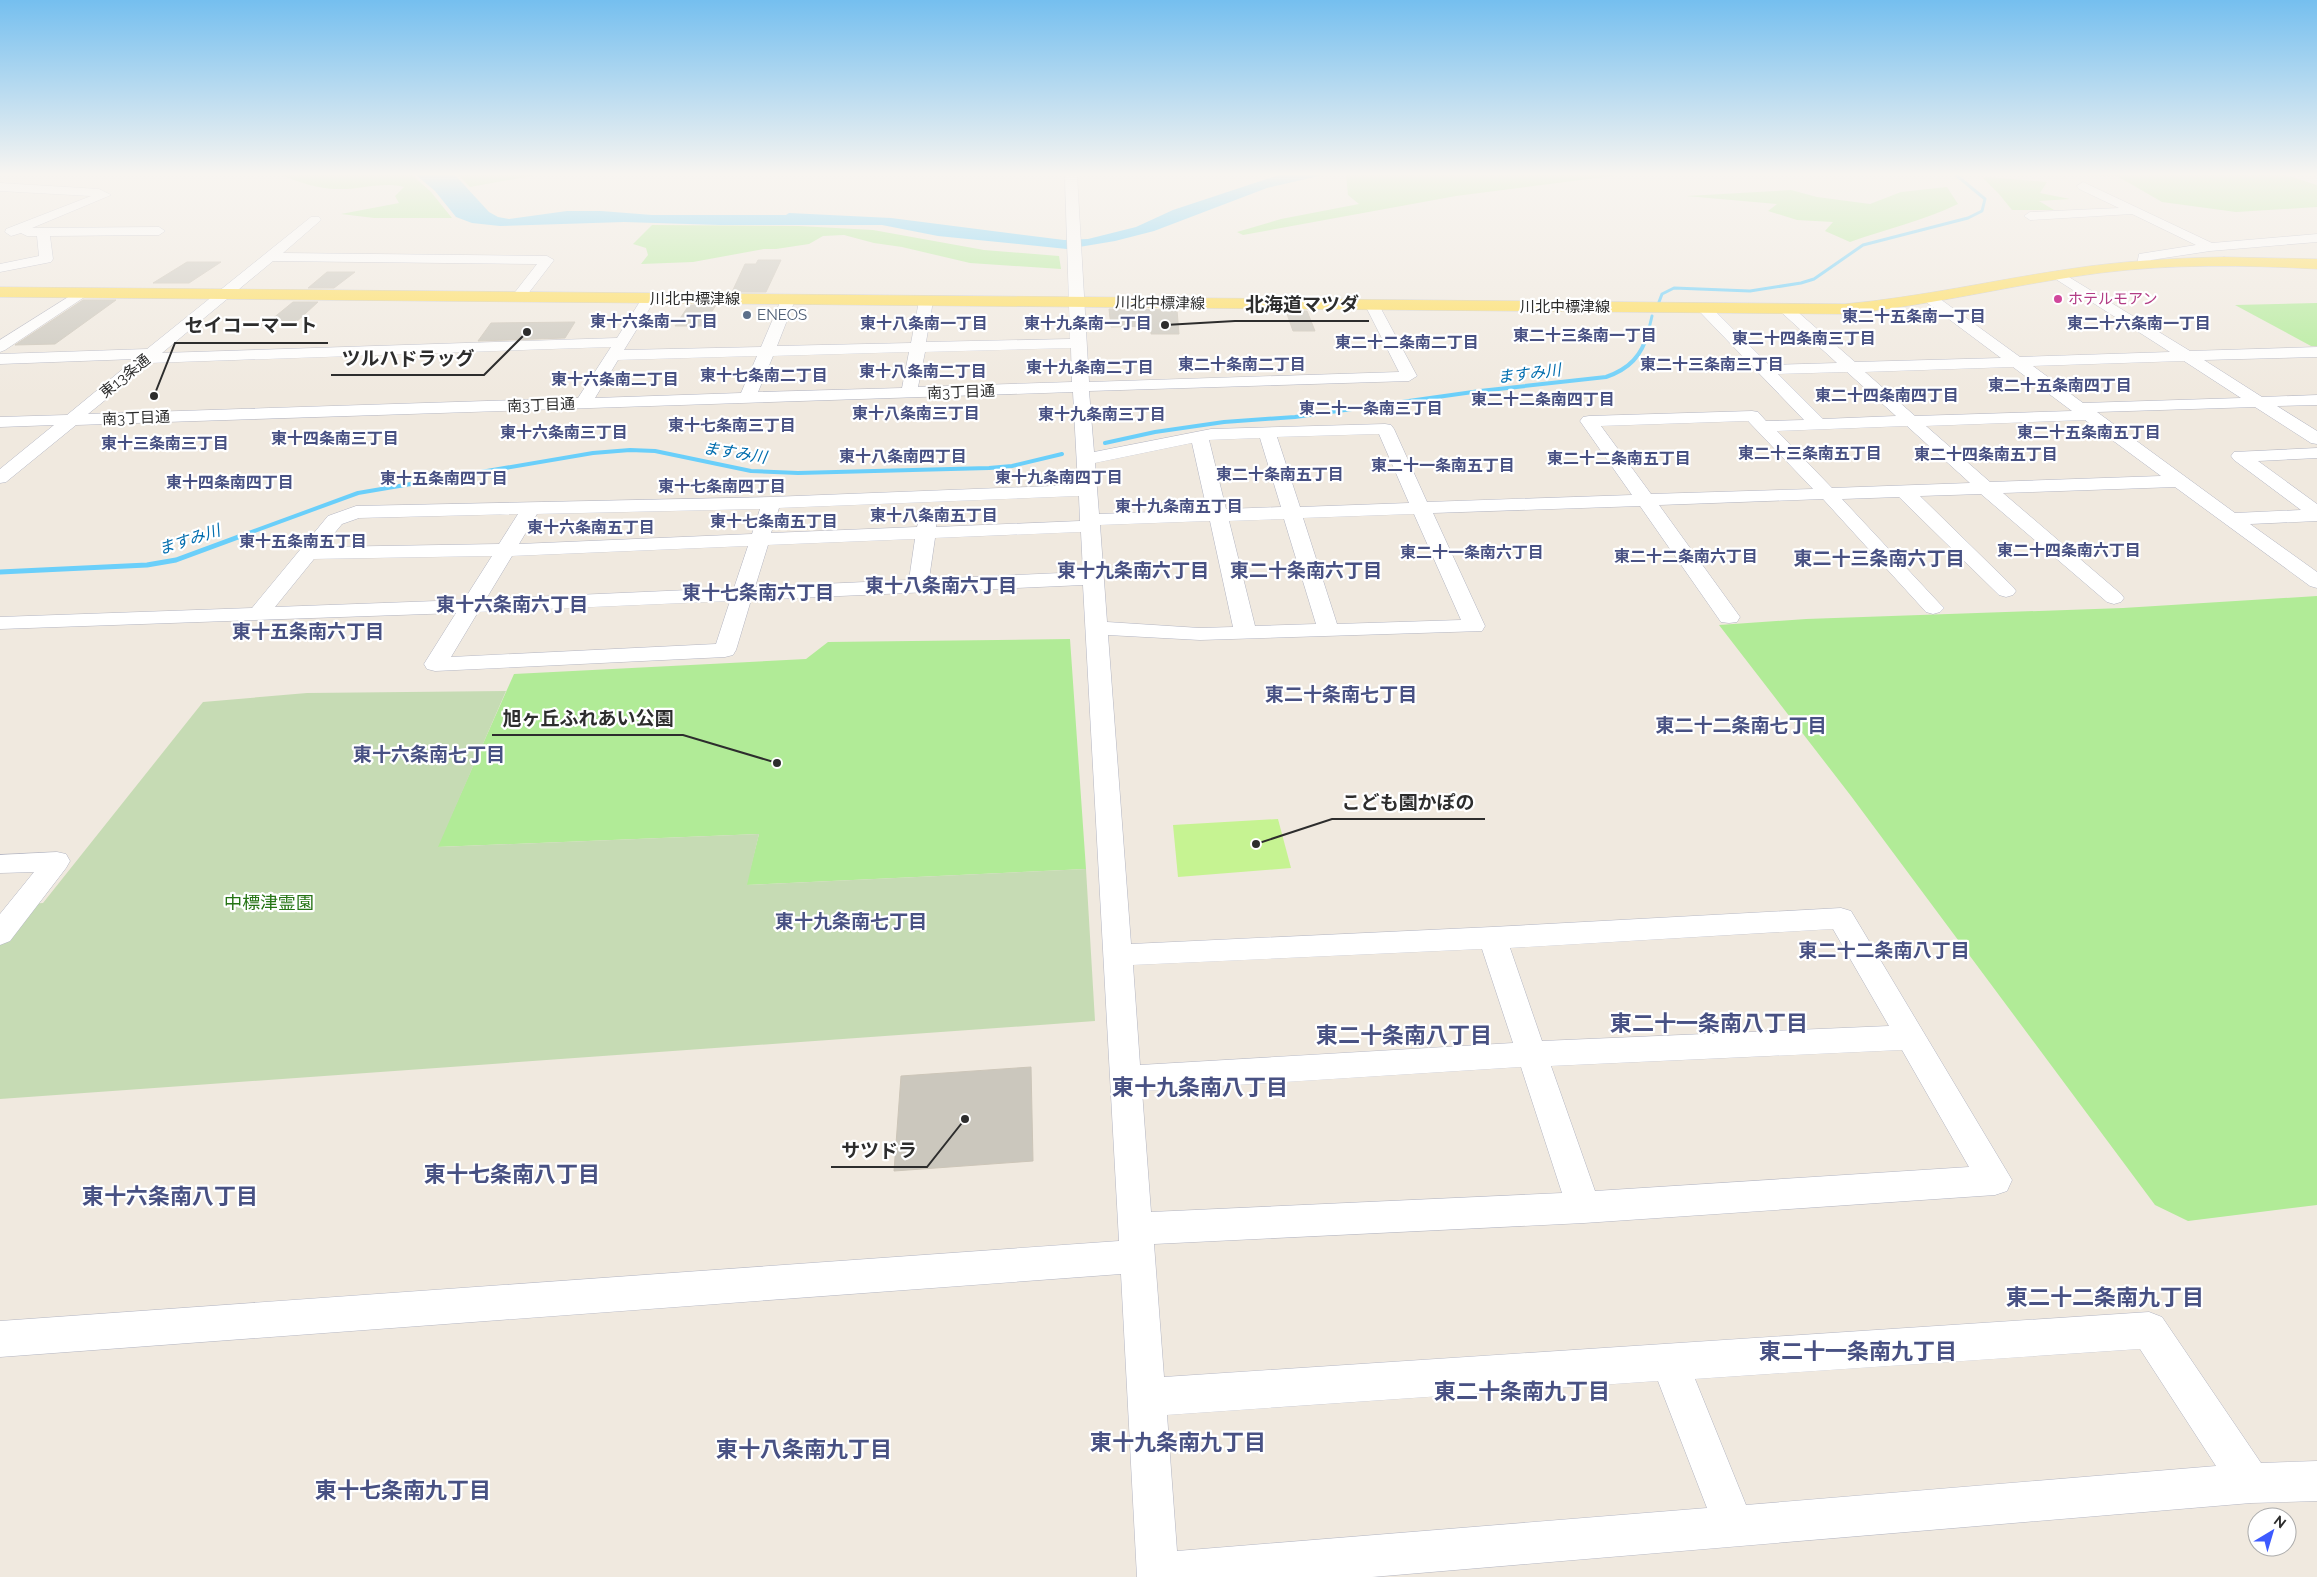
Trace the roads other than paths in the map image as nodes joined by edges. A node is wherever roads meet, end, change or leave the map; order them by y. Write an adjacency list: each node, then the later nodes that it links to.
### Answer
1 (45, 249): 8 (street)
2 (279, 249): 5 (street, 東13条通)
3 (1075, 249): 18 (street)
4 (2199, 249): 6 (street)
5 (268, 257): 12 (street, 東13条通); 13 (street)
6 (2144, 264): 7 (main road, 川北中標津線); 9 (main road, 川北中標津線)
7 (2317, 264)
8 (0, 268)
9 (2059, 275): 15 (main road, 川北中標津線); 29 (street)
10 (0, 292): 11 (main road, 川北中標津線)
11 (82, 293): 12 (main road, 川北中標津線); 24 (street)
12 (226, 293): 13 (main road, 川北中標津線); 28 (street, 東13条通)
13 (519, 296): 14 (main road, 川北中標津線)
14 (649, 298): 16 (main road, 川北中標津線); 25 (street)
15 (1931, 299): 21 (main road, 川北中標津線); 31 (street)
16 (788, 300): 17 (main road, 川北中標津線); 26 (street)
17 (926, 301): 18 (main road, 川北中標津線); 23 (street)
18 (1077, 302): 19 (main road, 川北中標津線); 22 (street)
19 (1372, 305): 20 (main road, 川北中標津線); 34 (street, 南3丁目通)
20 (1704, 308): 21 (main road, 川北中標津線); 33 (street)
21 (1786, 309): 32 (street)
22 (1078, 343): 23 (street); 34 (street)
23 (917, 346): 26 (street); 35 (street)
24 (0, 347)
25 (618, 349): 26 (street); 28 (street); 39 (street)
26 (765, 351): 36 (street)
27 (2317, 352): 29 (street)
28 (149, 356): 30 (street); 41 (street, 東13条通)
29 (2188, 356): 31 (street); 38 (street)
30 (0, 359)
31 (2017, 361): 32 (street); 40 (street)
32 (1854, 367): 33 (street); 42 (street)
33 (1766, 370): 44 (street)
34 (1082, 388): 35 (street, 南3丁目通); 50 (street)
35 (909, 394): 36 (street, 南3丁目通)
36 (747, 399): 39 (street, 南3丁目通)
37 (2317, 400): 38 (street)
38 (2259, 402): 40 (street); 48 (street)
39 (583, 404): 41 (street, 南3丁目通)
40 (2085, 412): 42 (street); 52 (street)
41 (72, 420): 43 (street, 南3丁目通); 51 (street, 東13条通)
42 (1913, 421): 44 (street); 53 (street)
43 (0, 422)
44 (1818, 424): 45 (street)
45 (1764, 426): 56 (street); 58 (street)
46 (1267, 432): 47 (street); 61 (street); 62 (street)
47 (1199, 436): 50 (street); 64 (street)
48 (2317, 438)
49 (2317, 453): 63 (street)
50 (1087, 459): 54 (street)
51 (2, 474)
52 (2178, 481): 53 (street); 65 (street)
53 (1986, 488): 55 (street); 76 (street)
54 (1089, 490): 57 (street); 66 (street)
55 (1904, 491): 56 (street); 74 (street)
56 (1826, 494): 58 (street); 78 (street)
57 (930, 496): 59 (street); 67 (street)
58 (1645, 500): 61 (street); 80 (street)
59 (771, 503): 60 (street); 68 (street)
60 (532, 507): 69 (street); 70 (street)
61 (1421, 508): 62 (street); 83 (street)
62 (1290, 514): 64 (street); 83 (street)
63 (2317, 514): 65 (street)
64 (1218, 516): 66 (street); 84 (street)
65 (2229, 519): 72 (street)
66 (1091, 523): 67 (street); 71 (street)
67 (926, 532): 68 (street); 73 (street)
68 (758, 540): 69 (street); 75 (street)
69 (506, 550): 70 (street); 77 (street)
70 (309, 553): 79 (street)
71 (1095, 578): 73 (street); 82 (street)
72 (2317, 582)
73 (918, 587): 75 (street)
74 (2006, 591)
75 (741, 593): 77 (street); 77 (street)
76 (2114, 598)
77 (472, 606): 79 (street)
78 (1933, 608)
79 (259, 613): 81 (street)
80 (1729, 617)
81 (0, 623)
82 (1098, 628): 84 (street); 88 (street)
83 (1328, 629): 84 (street)
84 (1245, 631)
85 (0, 864): 86 (street)
86 (0, 934)
87 (1492, 938): 88 (street); 89 (street); 90 (street)
88 (1119, 954): 91 (street)
89 (1911, 1037): 90 (street); 92 (street)
90 (1532, 1054): 91 (street); 92 (street)
91 (1127, 1079): 93 (street)
92 (1584, 1207): 93 (street)
93 (1137, 1242): 94 (street); 96 (street)
94 (0, 1339)
95 (1669, 1362): 96 (street); 98 (street); 99 (street)
96 (1147, 1397): 100 (street)
97 (2317, 1481): 98 (street)
98 (2251, 1483): 99 (street)
99 (1734, 1526): 100 (street)
100 (1158, 1575)

